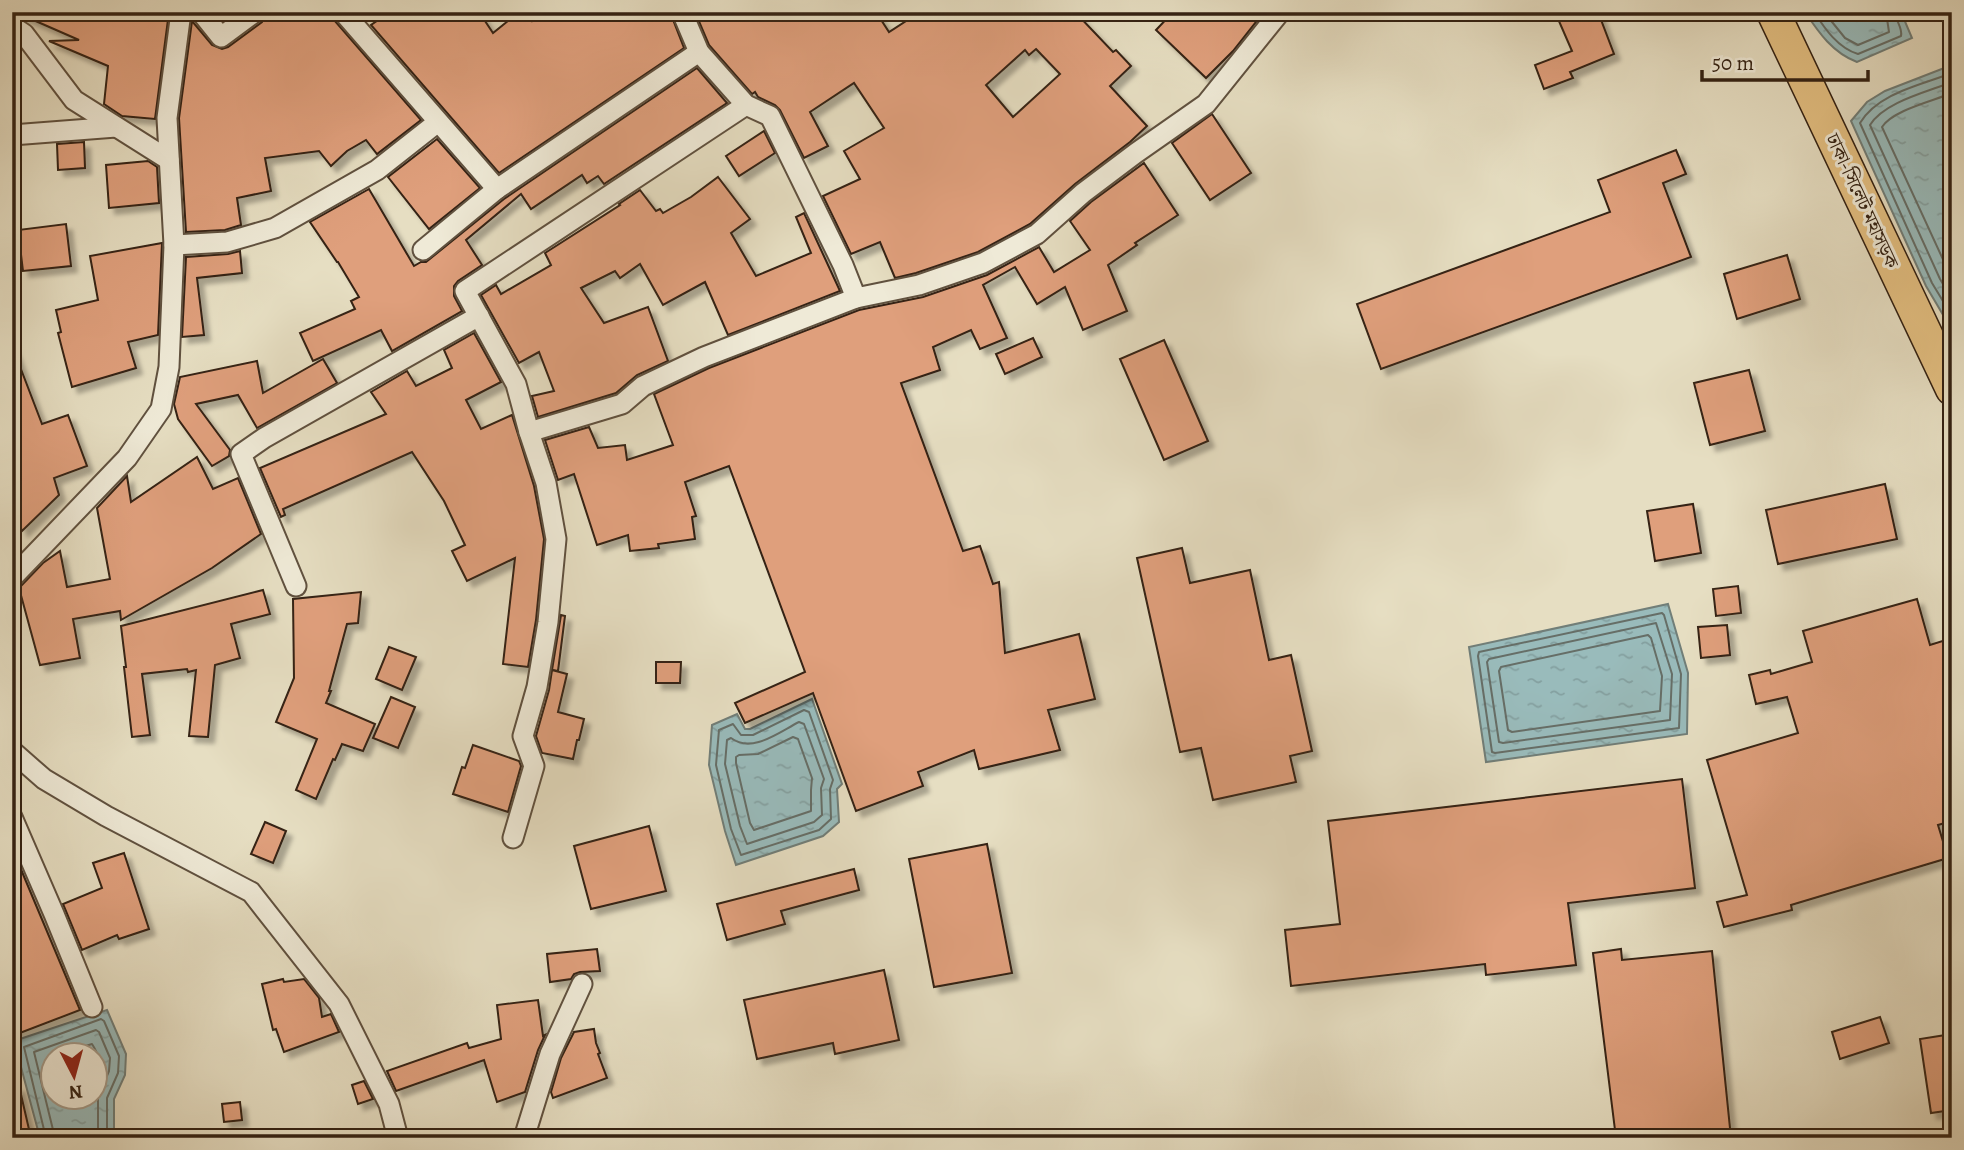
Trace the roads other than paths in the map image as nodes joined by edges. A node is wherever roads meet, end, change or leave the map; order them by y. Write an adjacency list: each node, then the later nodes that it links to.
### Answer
1 (181, 12): 14 (street)
2 (201, 12): 3 (street)
3 (254, 12)
4 (342, 12): 11 (street)
5 (682, 12): 9 (street)
6 (1280, 12): 18 (street)
7 (1773, 12): 20 (highway, ঢাকা-সিলেট মহাসড়ক)
8 (12, 26): 12 (street)
9 (699, 52): 10 (street); 15 (street)
10 (746, 105): 18 (street); 19 (street)
11 (438, 122): 15 (street); 16 (street)
12 (116, 127): 13 (street); 14 (street)
13 (12, 135)
14 (169, 160): 16 (street)
15 (497, 189): 17 (street)
16 (174, 246): 22 (street)
17 (423, 250)
18 (856, 298): 21 (street)
19 (479, 316): 21 (street); 23 (street)
20 (1952, 389)
21 (529, 432): 26 (street)
22 (12, 578)
23 (296, 586)
24 (12, 751): 29 (street)
25 (12, 817): 28 (street)
26 (513, 838)
27 (582, 984): 30 (street)
28 (92, 1007)
29 (398, 1138)
30 (524, 1138)

